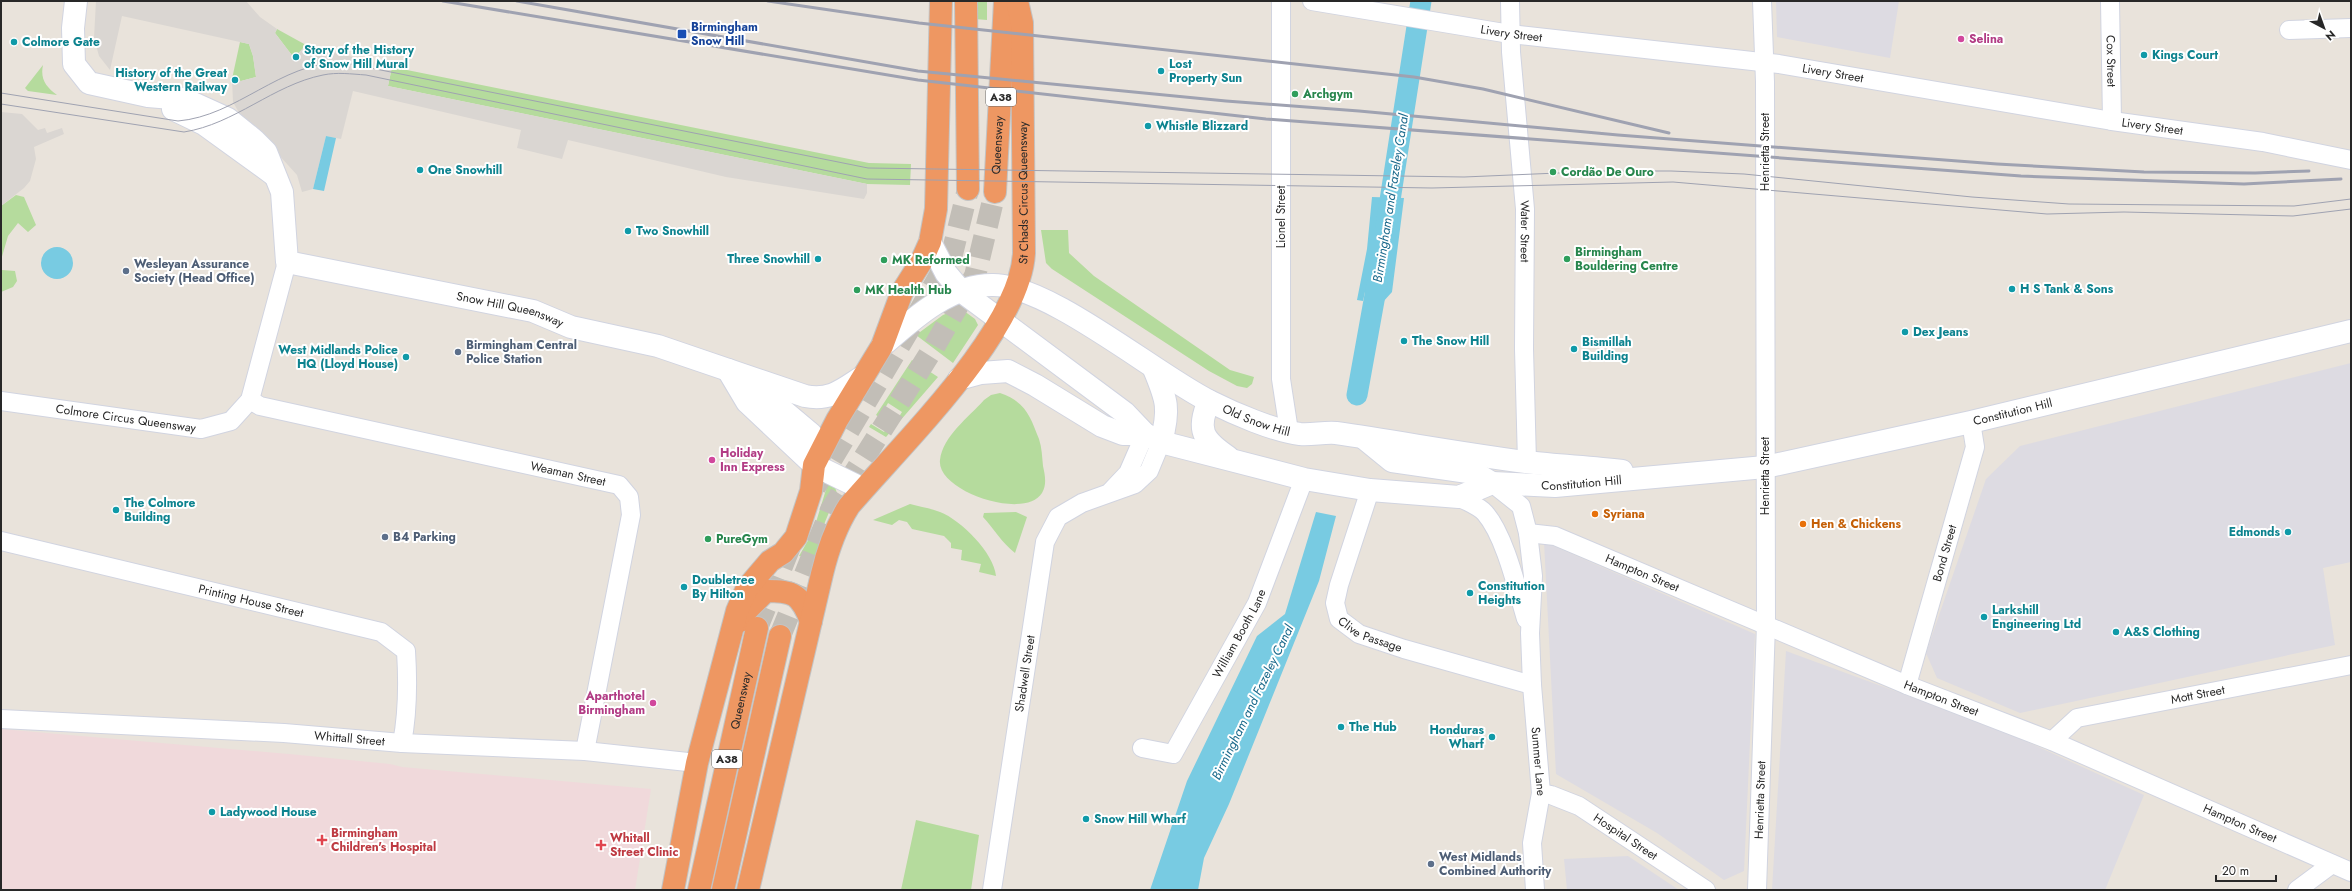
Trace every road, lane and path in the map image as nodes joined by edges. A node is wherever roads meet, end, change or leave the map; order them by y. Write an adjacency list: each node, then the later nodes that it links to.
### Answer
1 (76, 1): 20 (main road, Colmore Circus Queensway)
2 (941, 1): 19 (highway)
3 (966, 1): 17 (highway)
4 (1005, 1): 18 (highway, Queensway / A38)
5 (1017, 1): 21 (highway, St Chads Circus Queensway)
6 (1281, 1): 34 (street, Lionel Street)
7 (1312, 1): 13 (street, Livery Street)
8 (1510, 1): 13 (street, Water Street)
9 (1762, 1): 14 (street, Henrietta Street)
10 (2110, 1): 15 (street, Cox Street)
11 (2351, 28): 12 (street)
12 (2288, 30)
13 (1510, 34): 14 (street, Livery Street); 38 (street, Water Street)
14 (1764, 62): 15 (street, Livery Street); 40 (street, Henrietta Street)
15 (2112, 121): 16 (street, Livery Street)
16 (2351, 160)
17 (968, 189)
18 (995, 192)
19 (930, 242): 22 (main road); 25 (highway)
20 (287, 262): 27 (main road, Snow Hill Queensway); 30 (street, Colmore Circus Queensway)
21 (1017, 288): 22 (main road); 23 (highway, St Chads Circus Queensway); 26 (main road, Old Snow Hill)
22 (961, 291): 23 (main road); 25 (main road)
23 (1001, 320): 29 (highway, St Chads Circus Queensway); 35 (main road)
24 (2351, 331): 33 (main road, Constitution Hill)
25 (882, 346): 28 (highway)
26 (1154, 369): 31 (main road, Old Snow Hill); 35 (main road)
27 (733, 372): 28 (main road, Snow Hill Queensway); 39 (main road)
28 (862, 377): 39 (highway)
29 (959, 379): 35 (main road); 44 (highway, St Chads Circus Queensway)
30 (250, 400): 32 (street, Colmore Circus Queensway); 62 (street, Weaman Street)
31 (1209, 401): 34 (main road, Old Snow Hill); 37 (main road)
32 (2, 404)
33 (1971, 422): 40 (main road, Constitution Hill); 56 (street, Bond Street)
34 (1289, 431): 36 (main road, Old Snow Hill)
35 (1153, 438): 37 (main road); 71 (street, Shadwell Street)
36 (1364, 439): 38 (main road, Old Snow Hill); 43 (main road, Constitution Hill)
37 (1233, 460): 42 (main road)
38 (1527, 462): 41 (main road, Constitution Hill)
39 (814, 465): 44 (main road); 54 (highway)
40 (1765, 467): 41 (main road, Constitution Hill); 50 (street, Henrietta Street)
41 (1671, 476): 43 (main road, Constitution Hill)
42 (1304, 479): 45 (main road, Constitution Hill); 61 (street, William Booth Lane)
43 (1492, 483): 46 (main road, Constitution Hill); 47 (street, Summer Lane)
44 (863, 489): 49 (highway, St Chads Circus Queensway)
45 (1370, 490): 46 (main road, Constitution Hill); 57 (street, Clive Passage)
46 (1459, 497): 52 (street, Summer Lane)
47 (1528, 533): 50 (street, Hampton Street); 52 (street, Summer Lane)
48 (1, 541): 60 (street, Printing House Street)
49 (811, 620): 54 (highway); 70 (highway, St Chads Circus Queensway)
50 (1766, 624): 56 (street, Hampton Street); 74 (street, Henrietta Street)
51 (757, 628): 68 (highway, Queensway / A38)
52 (1530, 633): 57 (street, Summer Lane)
53 (780, 636): 69 (highway, Queensway / A38)
54 (729, 643): 63 (highway)
55 (2351, 665): 59 (street, Mott Street)
56 (1907, 684): 59 (street, Hampton Street)
57 (1532, 685): 64 (street, Summer Lane)
58 (1, 719): 60 (street, Whittall Street)
59 (2052, 741): 65 (street, Hampton Street)
60 (402, 743): 62 (street, Whittall Street)
61 (1142, 748)
62 (585, 751): 63 (street, Whittall Street)
63 (697, 763): 67 (highway)
64 (1541, 793): 72 (street, Summer Lane); 73 (street, Hospital Street)
65 (2332, 864): 66 (street, Hampton Street); 75 (street)
66 (2351, 872)
67 (673, 890)
68 (699, 890)
69 (723, 890)
70 (748, 890)
71 (992, 890)
72 (1535, 890)
73 (1706, 890)
74 (1756, 890)
75 (2297, 890)

